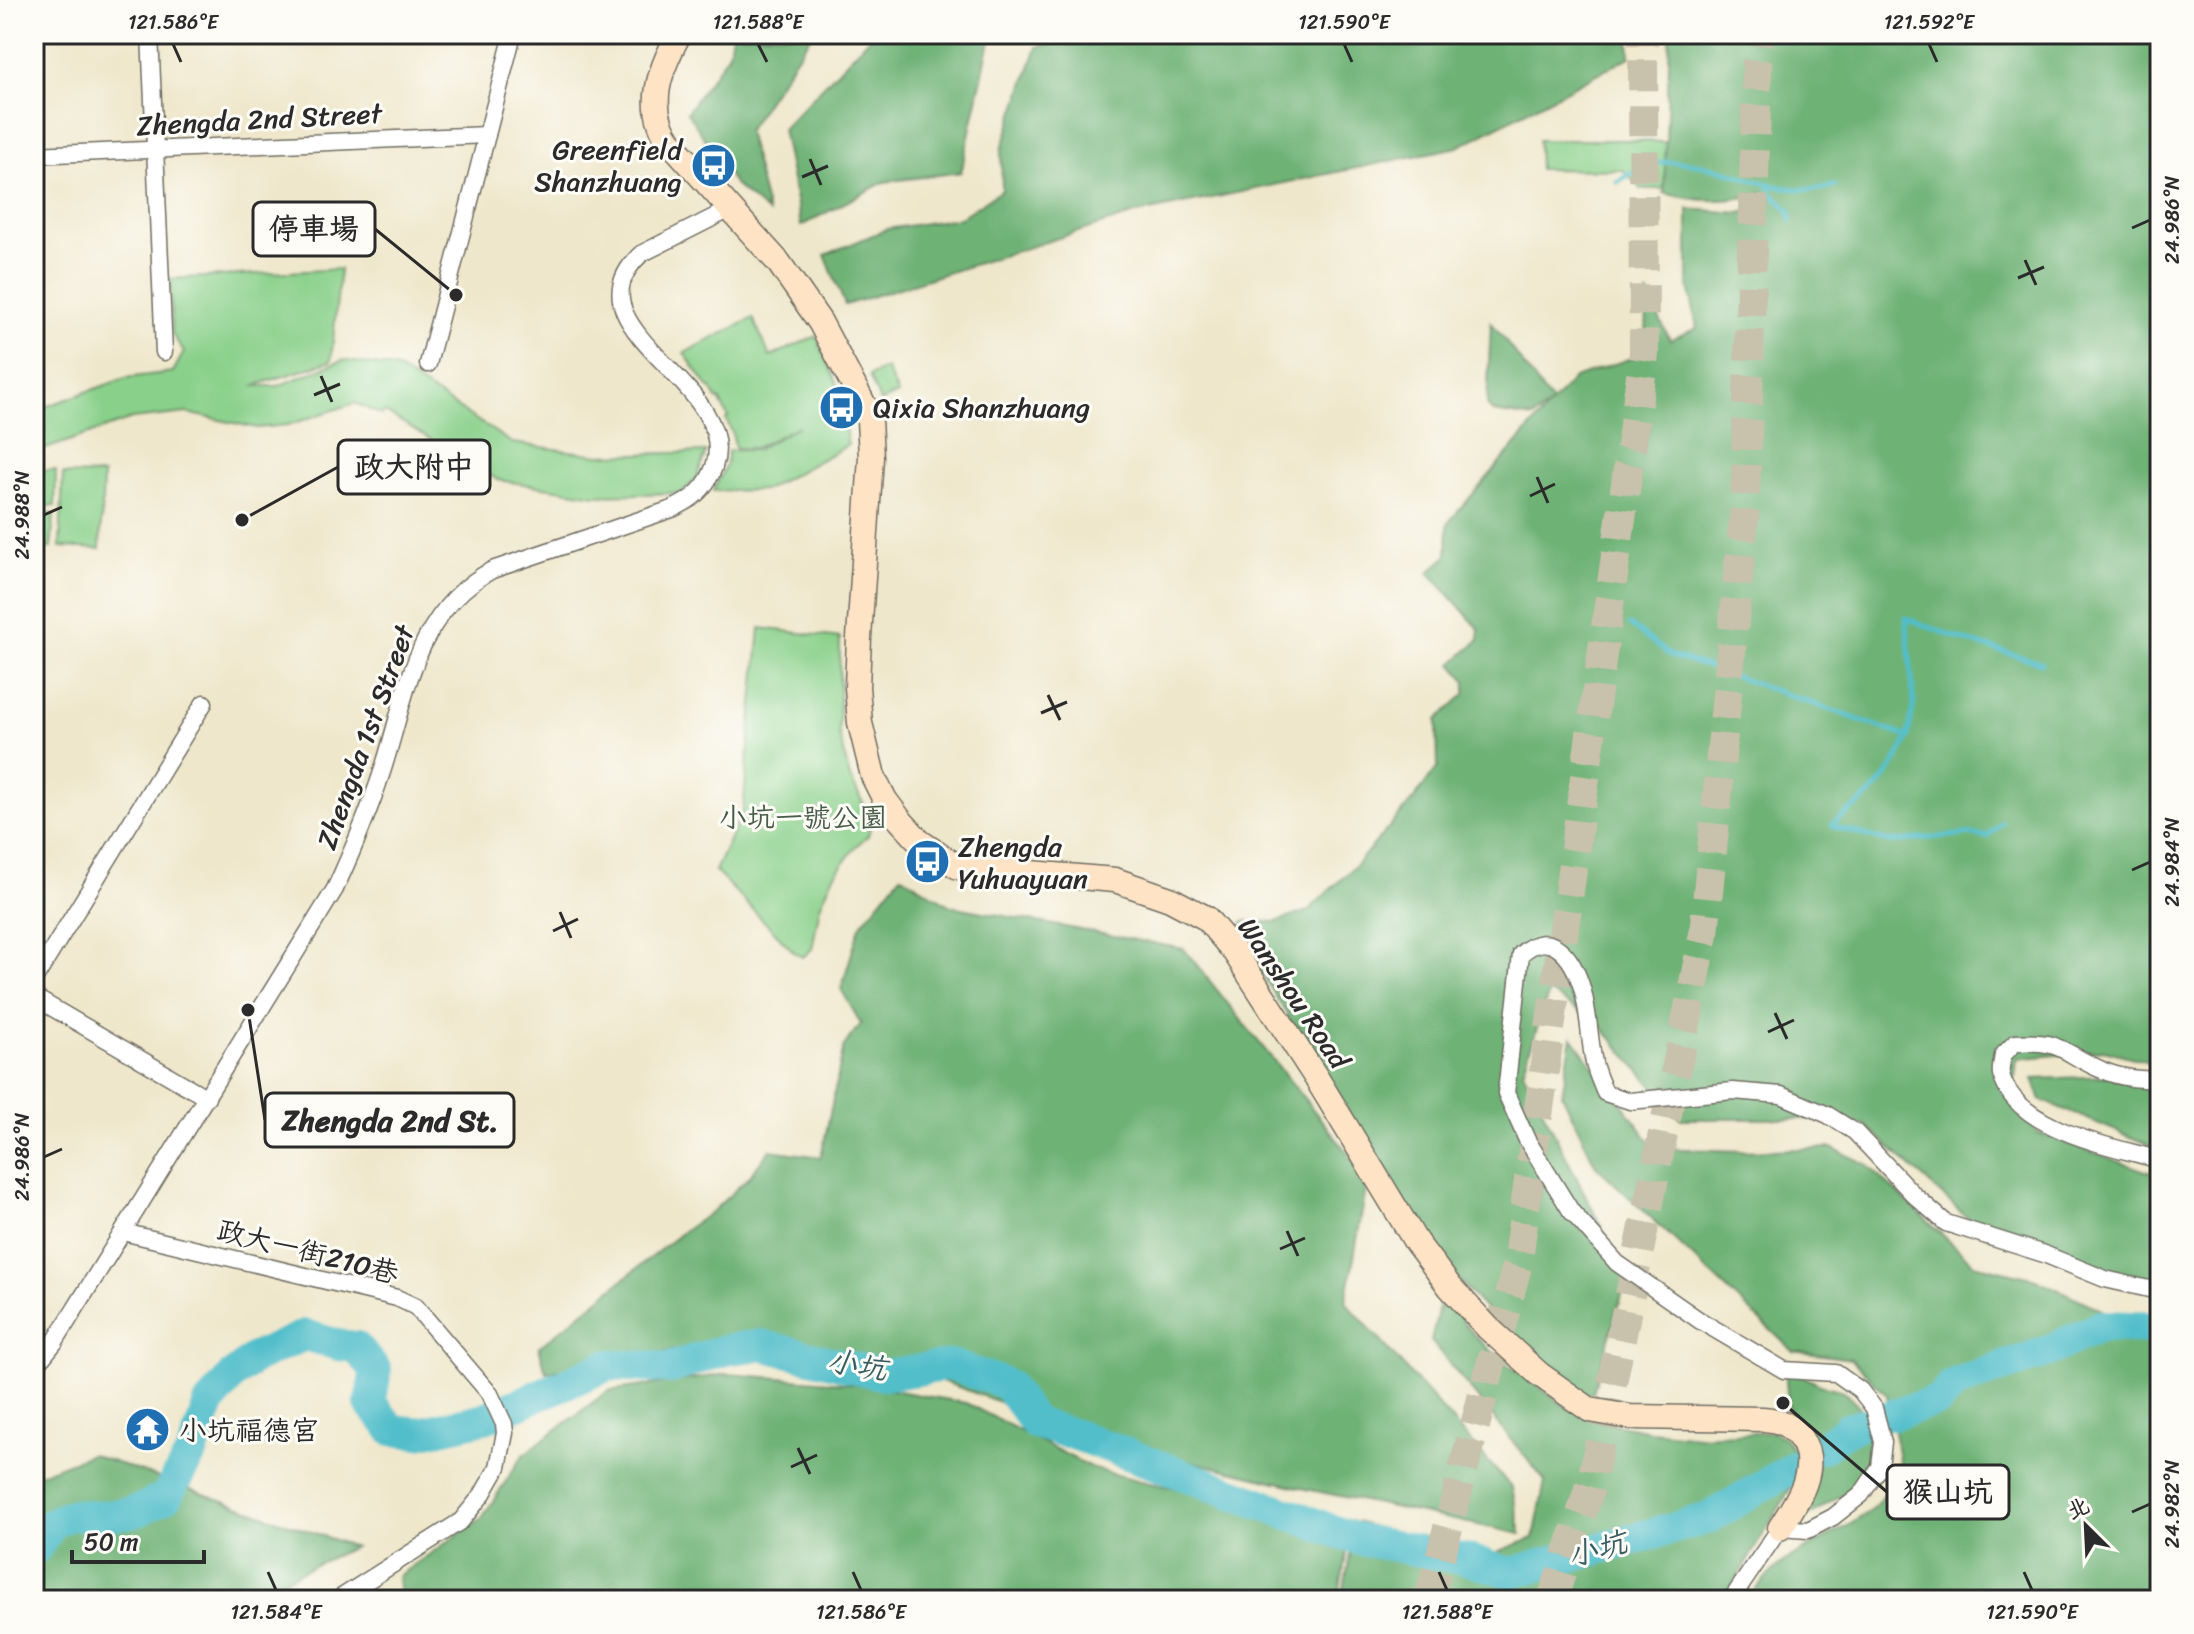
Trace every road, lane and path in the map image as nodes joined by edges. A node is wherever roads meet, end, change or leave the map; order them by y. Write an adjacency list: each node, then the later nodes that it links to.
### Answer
1 (150, 34): 5 (street)
2 (513, 34): 4 (street)
3 (679, 34): 7 (street, Wanshou Road)
4 (487, 135): 5 (street, Zhengda 2nd Street); 9 (street)
5 (155, 150): 6 (street, Zhengda 2nd Street); 8 (street)
6 (34, 155)
7 (730, 209): 14 (street, Zhengda 1st Street); 19 (street, Wanshou Road)
8 (164, 352)
9 (428, 364)
10 (204, 703): 11 (street)
11 (34, 980)
12 (34, 997): 14 (street)
13 (2160, 1078): 15 (street)
14 (207, 1098): 16 (street, Zhengda 1st Street)
15 (2160, 1160)
16 (123, 1232): 18 (street, Zhengda 1st Street); 20 (street, 政大一街210巷)
17 (2160, 1286): 19 (street)
18 (34, 1368)
19 (1780, 1528): 21 (street, Wanshou Road)
20 (337, 1600)
21 (1731, 1600)

